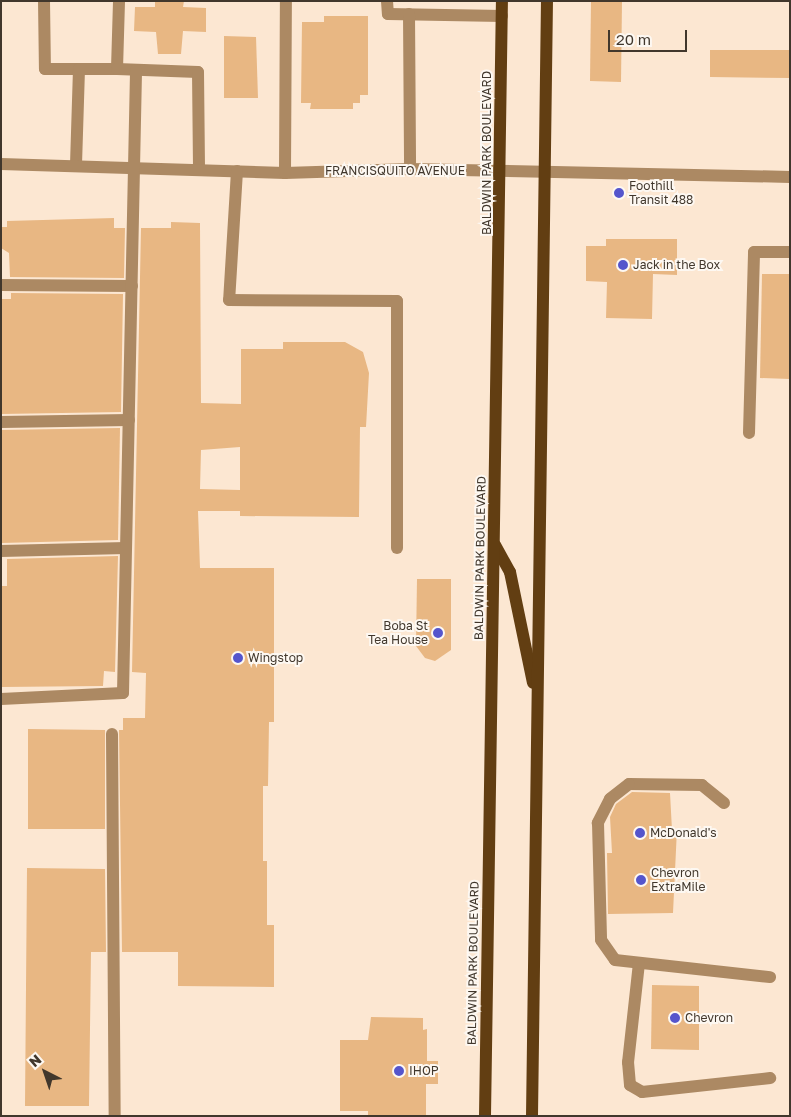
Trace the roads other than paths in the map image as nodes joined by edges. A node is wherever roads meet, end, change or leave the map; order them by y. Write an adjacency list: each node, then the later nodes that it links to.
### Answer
1 (44, 1): 9 (street)
2 (119, 1): 10 (street)
3 (286, 1): 19 (street)
4 (387, 1): 7 (street)
5 (502, 1): 8 (main road, BALDWIN PARK BOULEVARD)
6 (548, 1): 20 (main road)
7 (409, 14): 8 (street); 16 (street)
8 (502, 16): 18 (main road, BALDWIN PARK BOULEVARD)
9 (79, 69): 10 (street); 12 (street)
10 (117, 69): 11 (street)
11 (136, 70): 14 (street); 15 (street)
12 (76, 163): 13 (street, FRANCISQUITO AVENUE); 14 (street, FRANCISQUITO AVENUE)
13 (1, 164)
14 (135, 168): 15 (street, FRANCISQUITO AVENUE); 24 (street)
15 (199, 169): 17 (street, FRANCISQUITO AVENUE)
16 (410, 169): 18 (street, FRANCISQUITO AVENUE); 19 (street, FRANCISQUITO AVENUE)
17 (237, 171): 19 (street, FRANCISQUITO AVENUE); 30 (street)
18 (502, 172): 20 (street, FRANCISQUITO AVENUE); 28 (main road, BALDWIN PARK BOULEVARD)
19 (285, 173)
20 (548, 174): 21 (street, FRANCISQUITO AVENUE); 33 (main road)
21 (790, 177)
22 (790, 252): 27 (street)
23 (1, 285): 24 (street)
24 (132, 286): 25 (street)
25 (129, 420): 26 (street); 29 (street)
26 (1, 422)
27 (749, 434)
28 (495, 545): 33 (main road); 40 (main road, BALDWIN PARK BOULEVARD)
29 (126, 548): 31 (street); 32 (street)
30 (397, 548)
31 (1, 551)
32 (1, 699)
33 (538, 706): 41 (main road)
34 (112, 734): 39 (street)
35 (724, 803): 36 (street)
36 (639, 964): 37 (street); 38 (street)
37 (770, 977)
38 (770, 1078)
39 (115, 1116)
40 (485, 1116)
41 (532, 1116)

